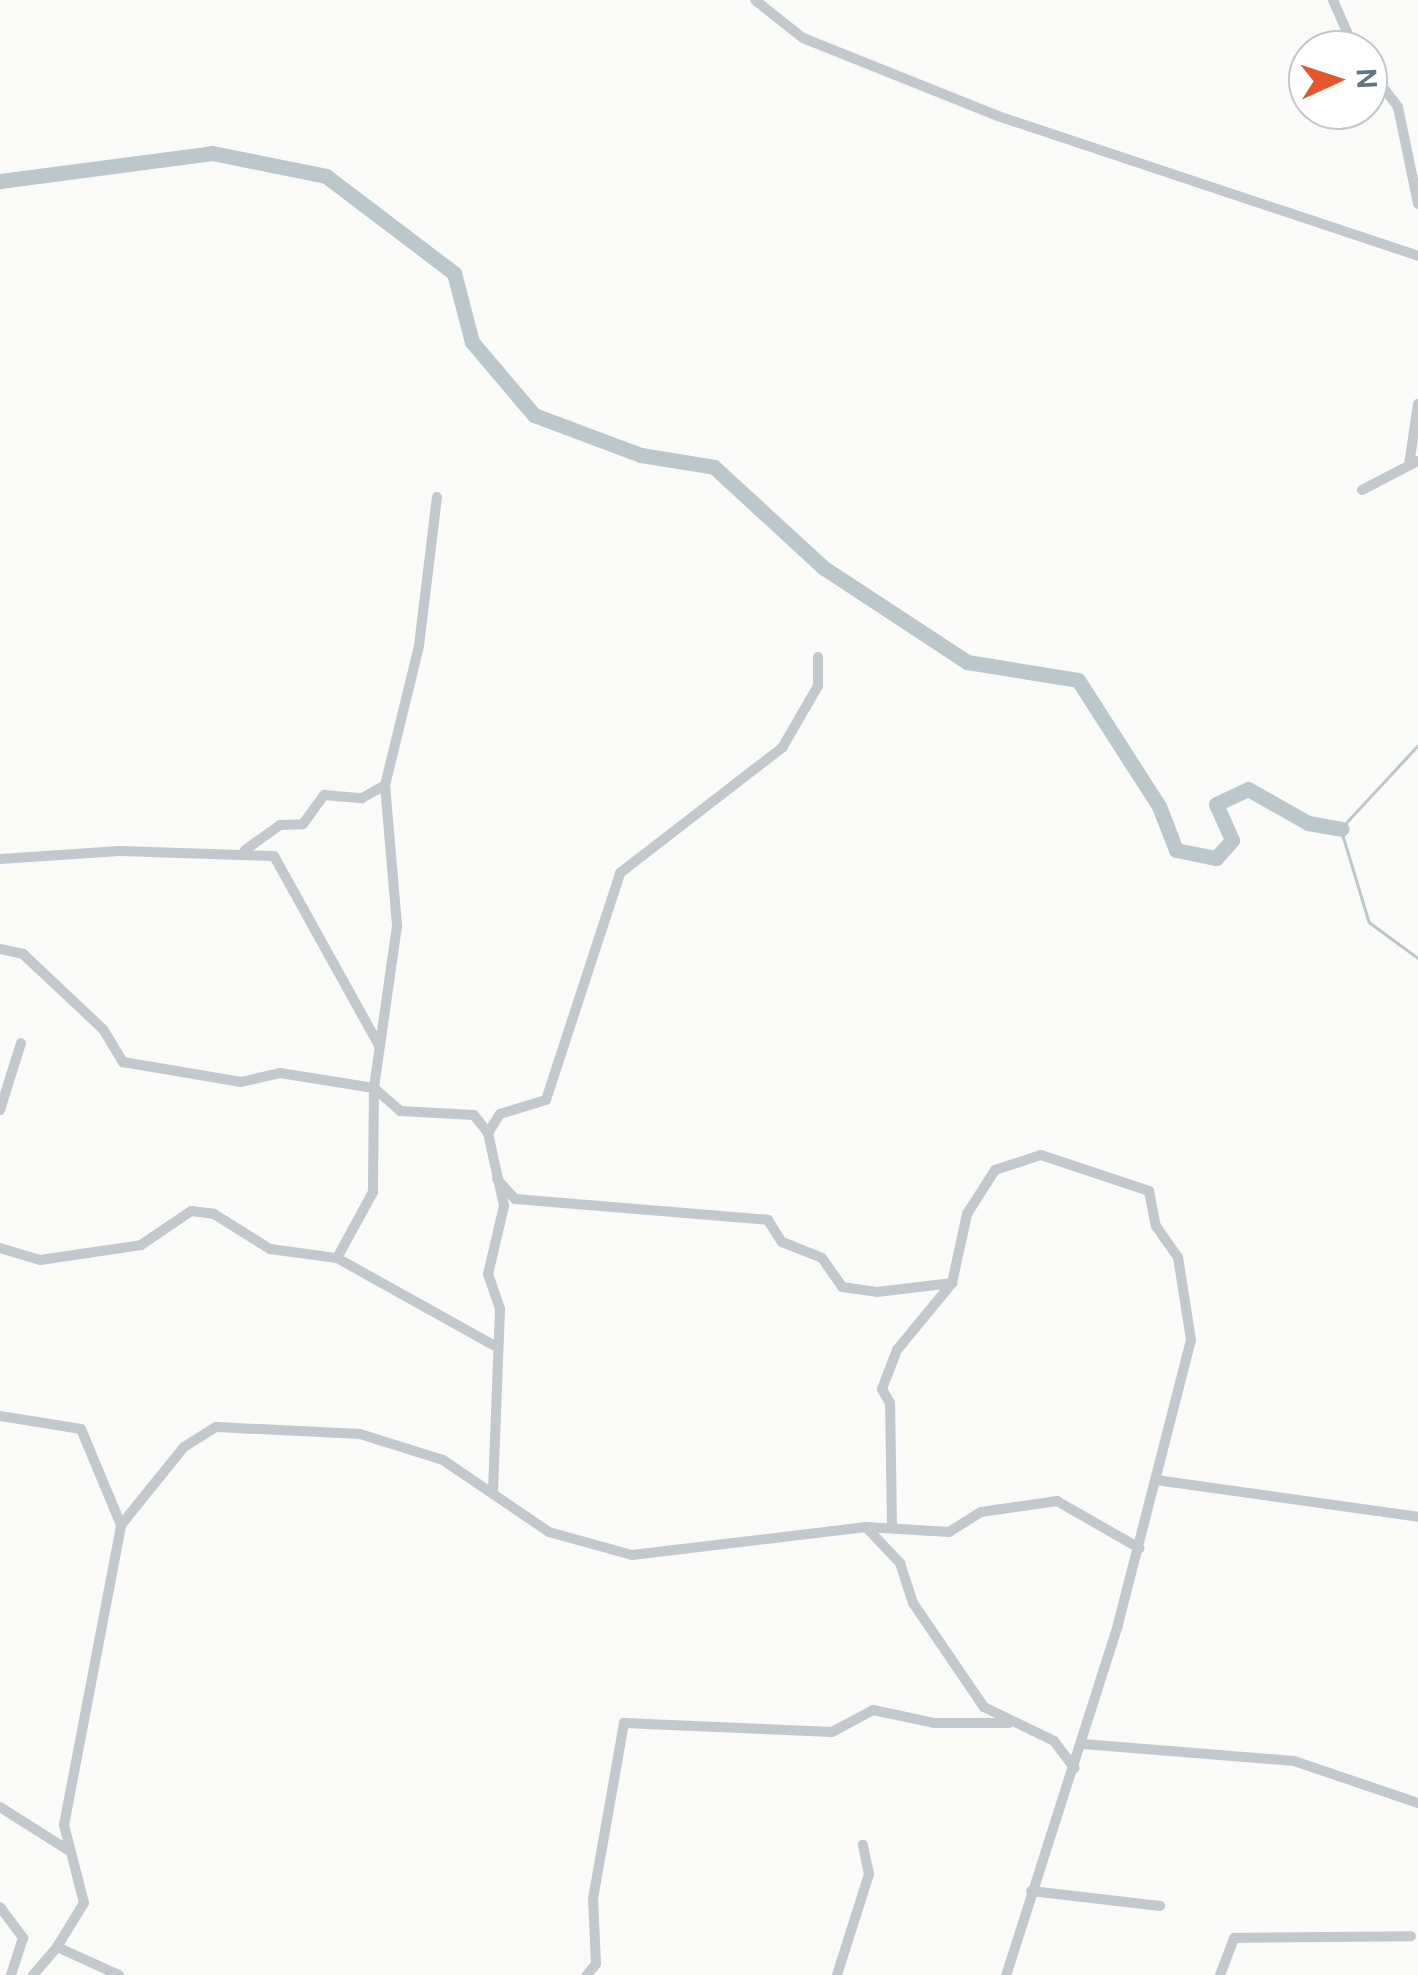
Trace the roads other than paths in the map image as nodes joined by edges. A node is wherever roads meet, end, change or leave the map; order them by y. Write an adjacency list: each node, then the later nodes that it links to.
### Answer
1 (755, 0): 6 (street)
2 (1334, 0): 3 (street)
3 (1347, 30)
4 (1388, 94): 5 (street)
5 (1418, 204)
6 (1418, 256)
7 (1418, 404): 8 (street)
8 (1414, 463): 9 (street)
9 (1362, 490)
10 (437, 497): 12 (street)
11 (818, 657): 20 (street)
12 (385, 785): 13 (street); 17 (street)
13 (245, 850): 14 (street); 17 (street)
14 (0, 859)
15 (0, 950): 18 (street)
16 (21, 1043): 19 (street)
17 (380, 1046): 18 (street)
18 (374, 1088): 20 (street); 23 (street)
19 (0, 1110)
20 (488, 1133): 21 (street)
21 (497, 1179): 24 (street); 25 (street)
22 (0, 1248): 23 (street)
23 (337, 1258): 25 (street)
24 (952, 1282): 27 (street); 30 (street)
25 (494, 1345): 28 (street)
26 (0, 1416): 31 (street)
27 (1156, 1480): 29 (street); 33 (street)
28 (493, 1494): 31 (street); 32 (street)
29 (1418, 1517)
30 (892, 1525): 32 (street); 33 (street)
31 (121, 1526): 40 (street)
32 (866, 1528): 34 (street)
33 (1140, 1548): 35 (street)
34 (1014, 1722): 36 (street); 49 (street)
35 (1083, 1744): 36 (street); 37 (street)
36 (1074, 1772): 41 (street)
37 (1418, 1804)
38 (0, 1807): 40 (street)
39 (862, 1845): 50 (street)
40 (68, 1850): 45 (street)
41 (1031, 1891): 42 (street); 51 (street)
42 (1160, 1906)
43 (0, 1907): 46 (street)
44 (1410, 1936): 52 (street)
45 (58, 1948): 47 (street); 48 (street)
46 (11, 1975)
47 (33, 1975)
48 (119, 1975)
49 (587, 1975)
50 (837, 1975)
51 (1006, 1975)
52 (1220, 1975)

